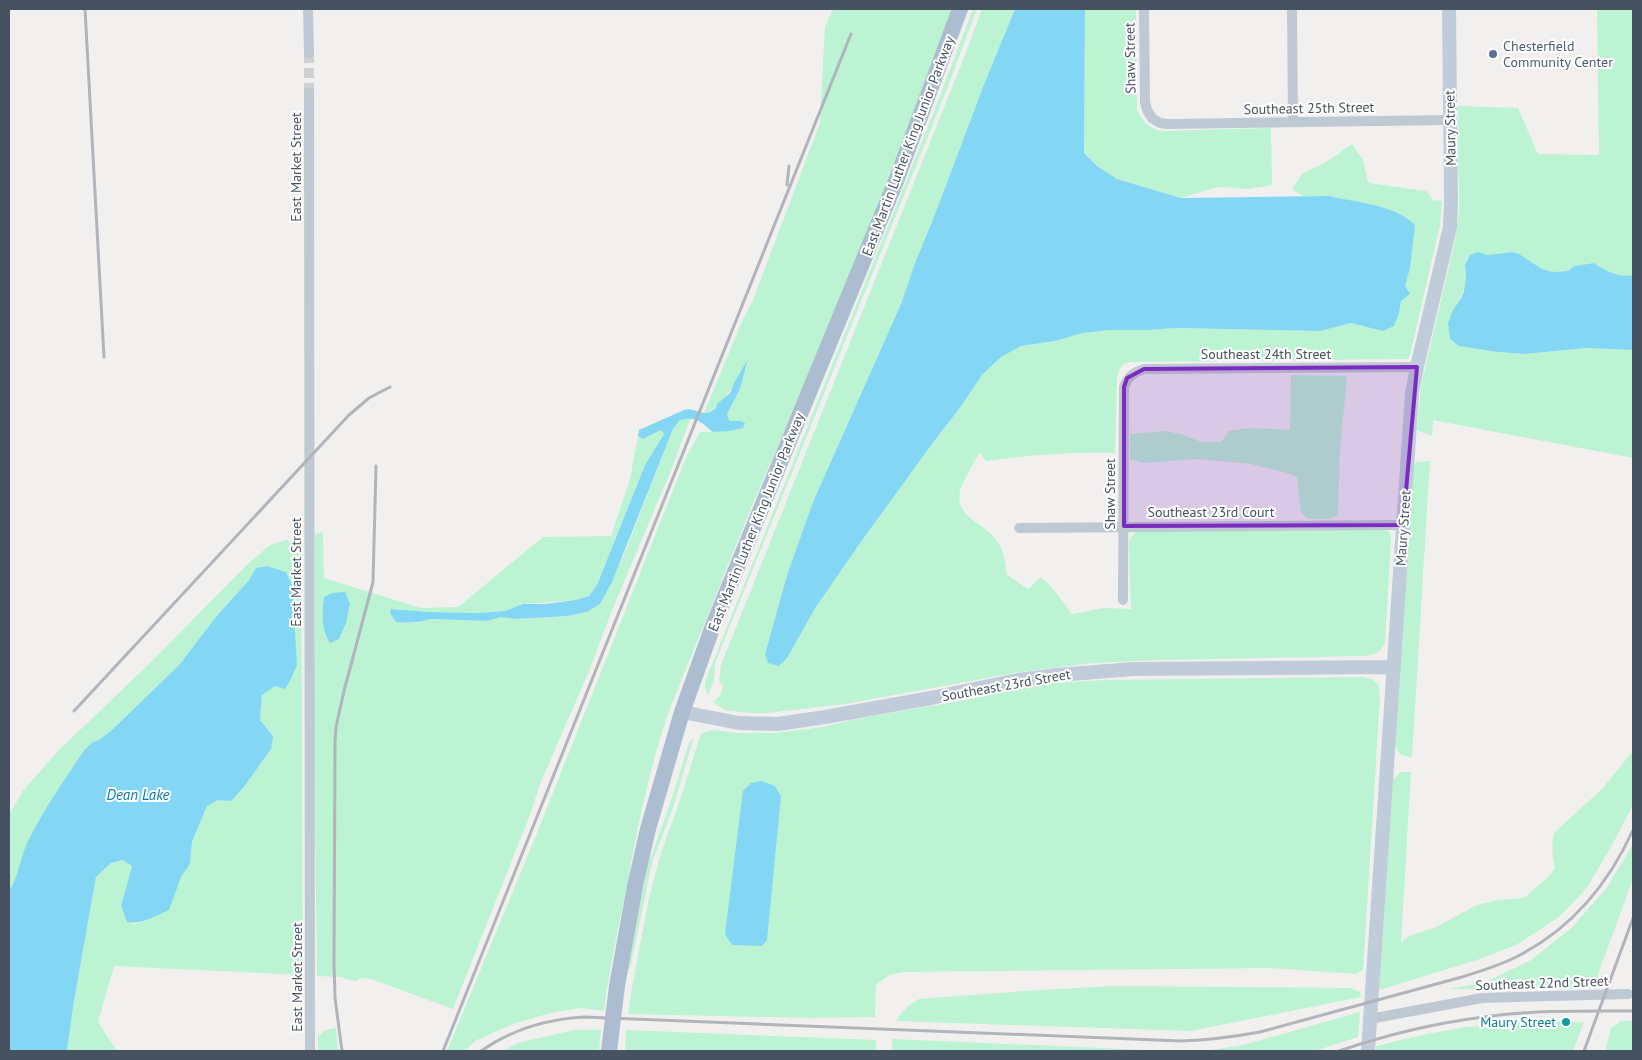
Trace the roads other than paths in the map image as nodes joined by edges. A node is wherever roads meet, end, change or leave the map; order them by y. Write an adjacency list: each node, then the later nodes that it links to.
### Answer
1 (308, 9): 6 (street)
2 (960, 9): 18 (main road, East Martin Luther King Junior Parkway)
3 (1144, 9): 10 (street, Shaw Street)
4 (1292, 9): 9 (street)
5 (1449, 9): 8 (main road, Maury Street)
6 (309, 53)
7 (309, 92): 21 (street, East Market Street)
8 (1449, 120): 9 (street, Southeast 25th Street); 11 (main road, Maury Street)
9 (1293, 122): 10 (street, Southeast 25th Street)
10 (1168, 124)
11 (1417, 367): 12 (street, Southeast 24th Street); 13 (main road, Maury Street)
12 (1124, 387): 14 (street, Shaw Street)
13 (1403, 525): 14 (street, Southeast 23rd Court); 17 (main road, Maury Street)
14 (1124, 526): 15 (street, Southeast 23rd Court); 16 (street, Shaw Street)
15 (1020, 528)
16 (1123, 600)
17 (1393, 667): 18 (main road, Southeast 23rd Street); 20 (main road, Maury Street)
18 (682, 712): 22 (main road, East Martin Luther King Junior Parkway, bridge)
19 (1628, 994): 20 (street, Southeast 22nd Street)
20 (1370, 1019): 23 (main road, Maury Street)
21 (310, 1051)
22 (609, 1051)
23 (1368, 1051)

